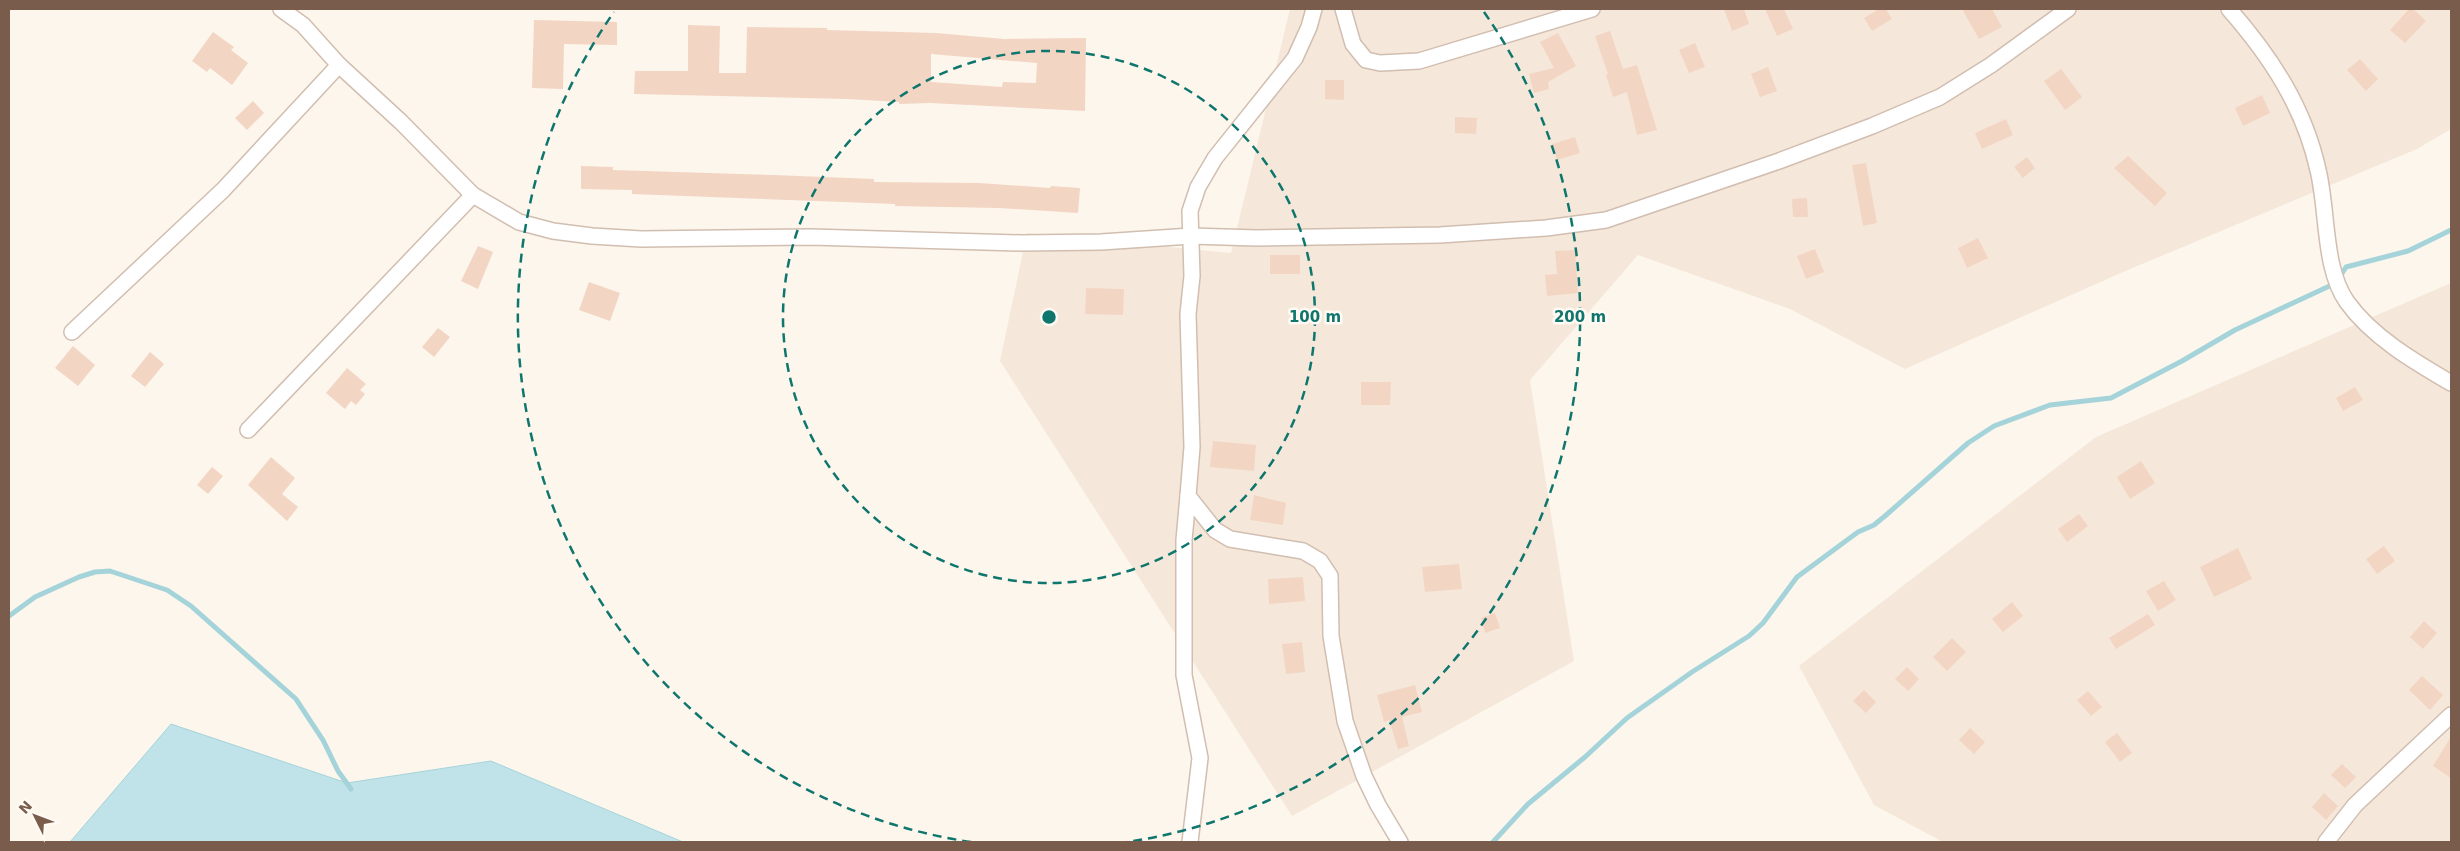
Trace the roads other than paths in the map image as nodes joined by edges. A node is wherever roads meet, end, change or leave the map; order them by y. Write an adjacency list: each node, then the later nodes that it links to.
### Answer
1 (281, 9): 7 (street)
2 (1314, 9): 9 (street)
3 (1343, 9): 4 (street)
4 (1592, 9)
5 (2068, 9): 9 (street)
6 (2229, 9): 11 (street)
7 (339, 65): 8 (street); 10 (street)
8 (473, 196): 9 (street); 12 (street)
9 (1191, 236): 13 (street)
10 (72, 332)
11 (2451, 383)
12 (248, 430)
13 (1188, 496): 15 (street); 16 (street)
14 (2451, 716): 17 (street)
15 (1190, 842)
16 (1400, 842)
17 (2326, 842)

